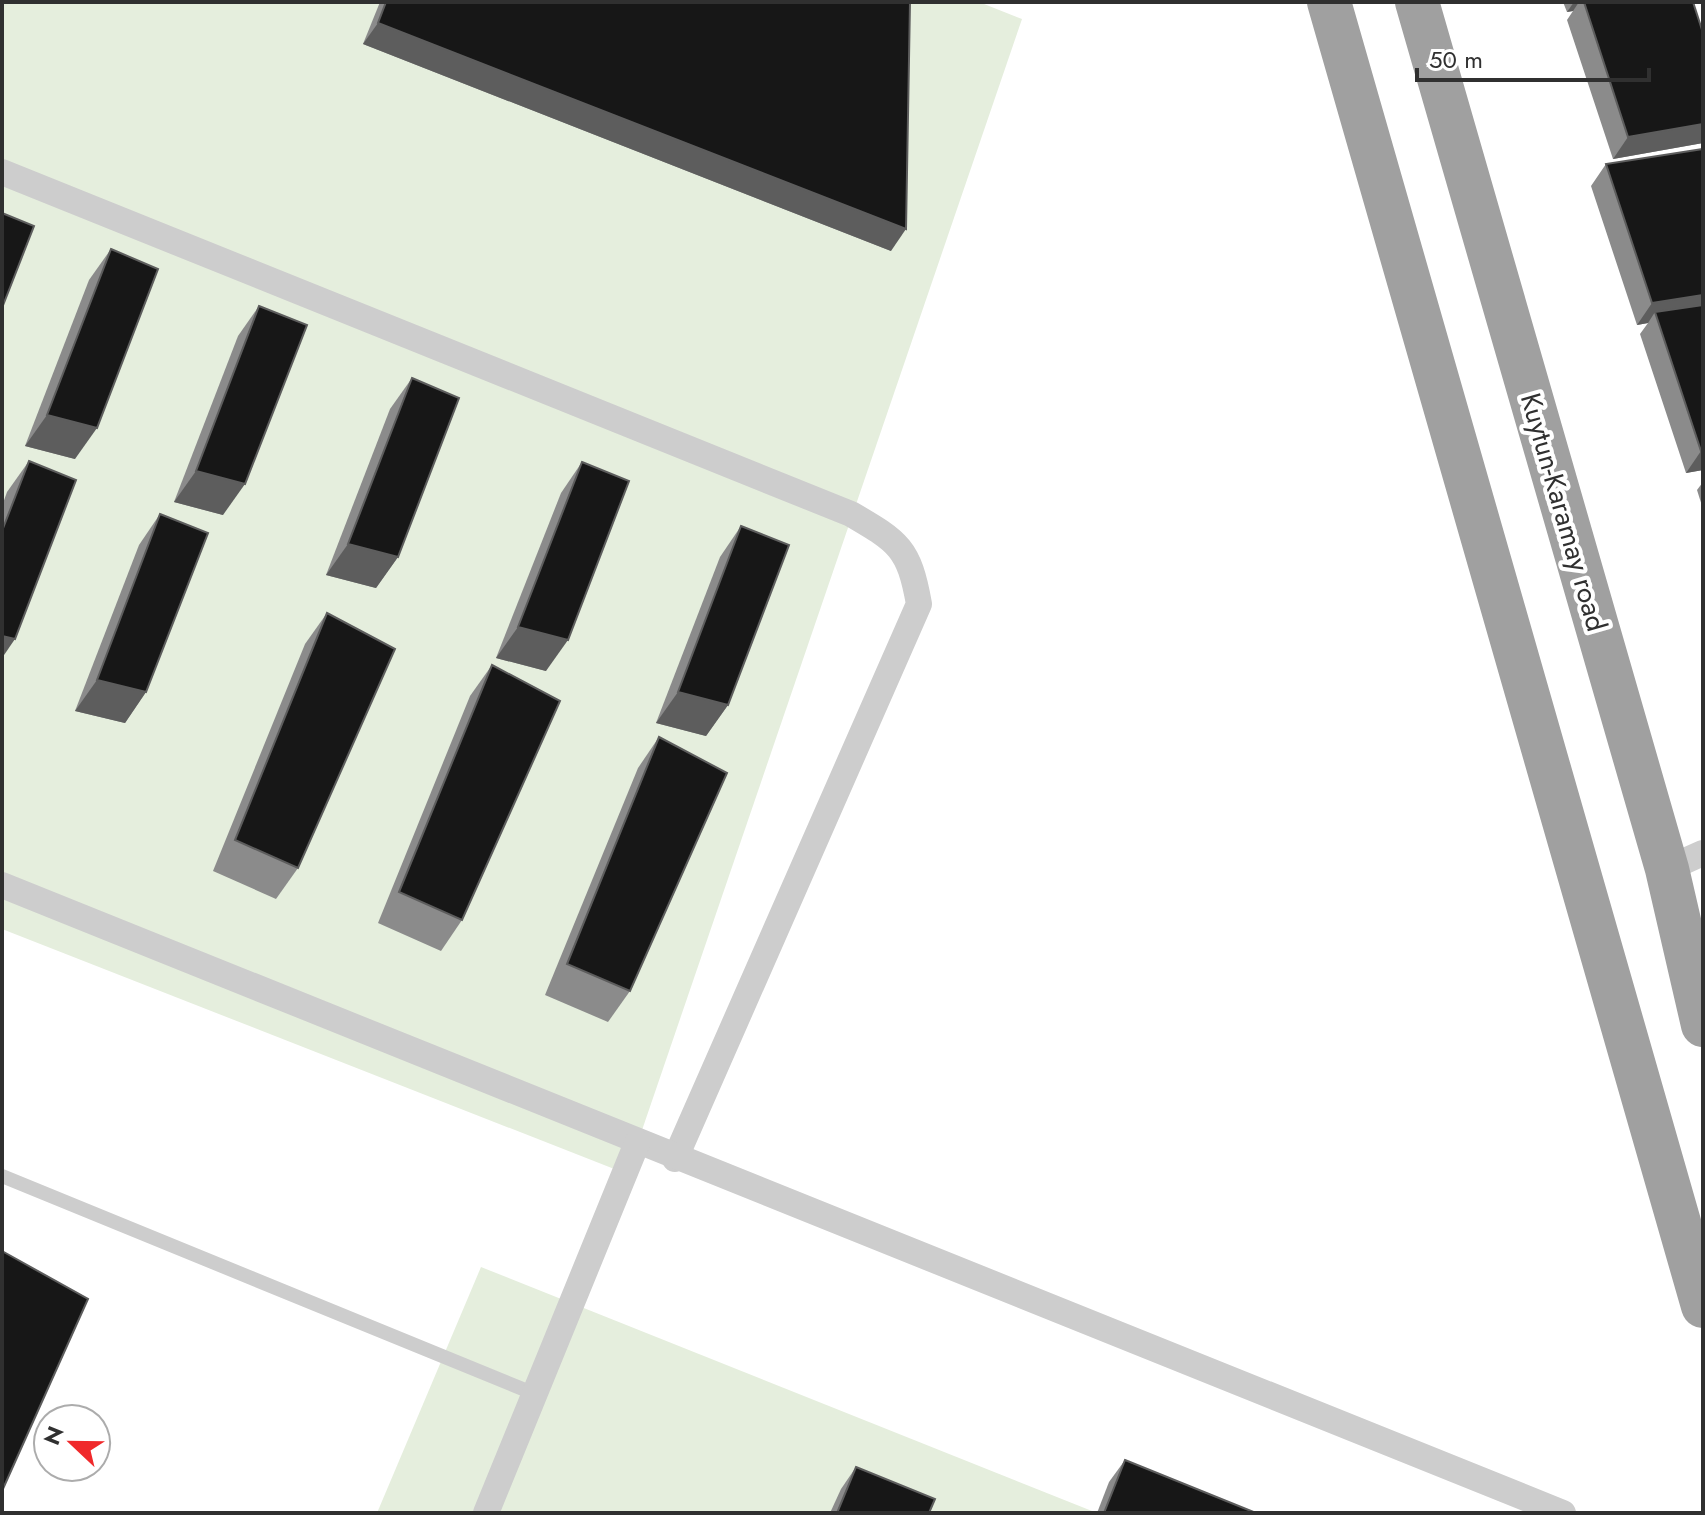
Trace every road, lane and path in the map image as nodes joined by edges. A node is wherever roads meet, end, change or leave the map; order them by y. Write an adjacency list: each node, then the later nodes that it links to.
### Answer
1 (1329, 2): 10 (highway)
2 (1417, 2): 4 (highway, Kuytun-Karamay road)
3 (2, 172): 8 (street)
4 (1685, 861): 6 (highway, Kuytun-Karamay road)
5 (2, 885): 7 (street)
6 (1703, 1025)
7 (637, 1143): 8 (street); 11 (street)
8 (675, 1159): 13 (street)
9 (2, 1176): 11 (lane)
10 (1703, 1306)
11 (535, 1394): 12 (street)
12 (486, 1513)
13 (1563, 1513)

